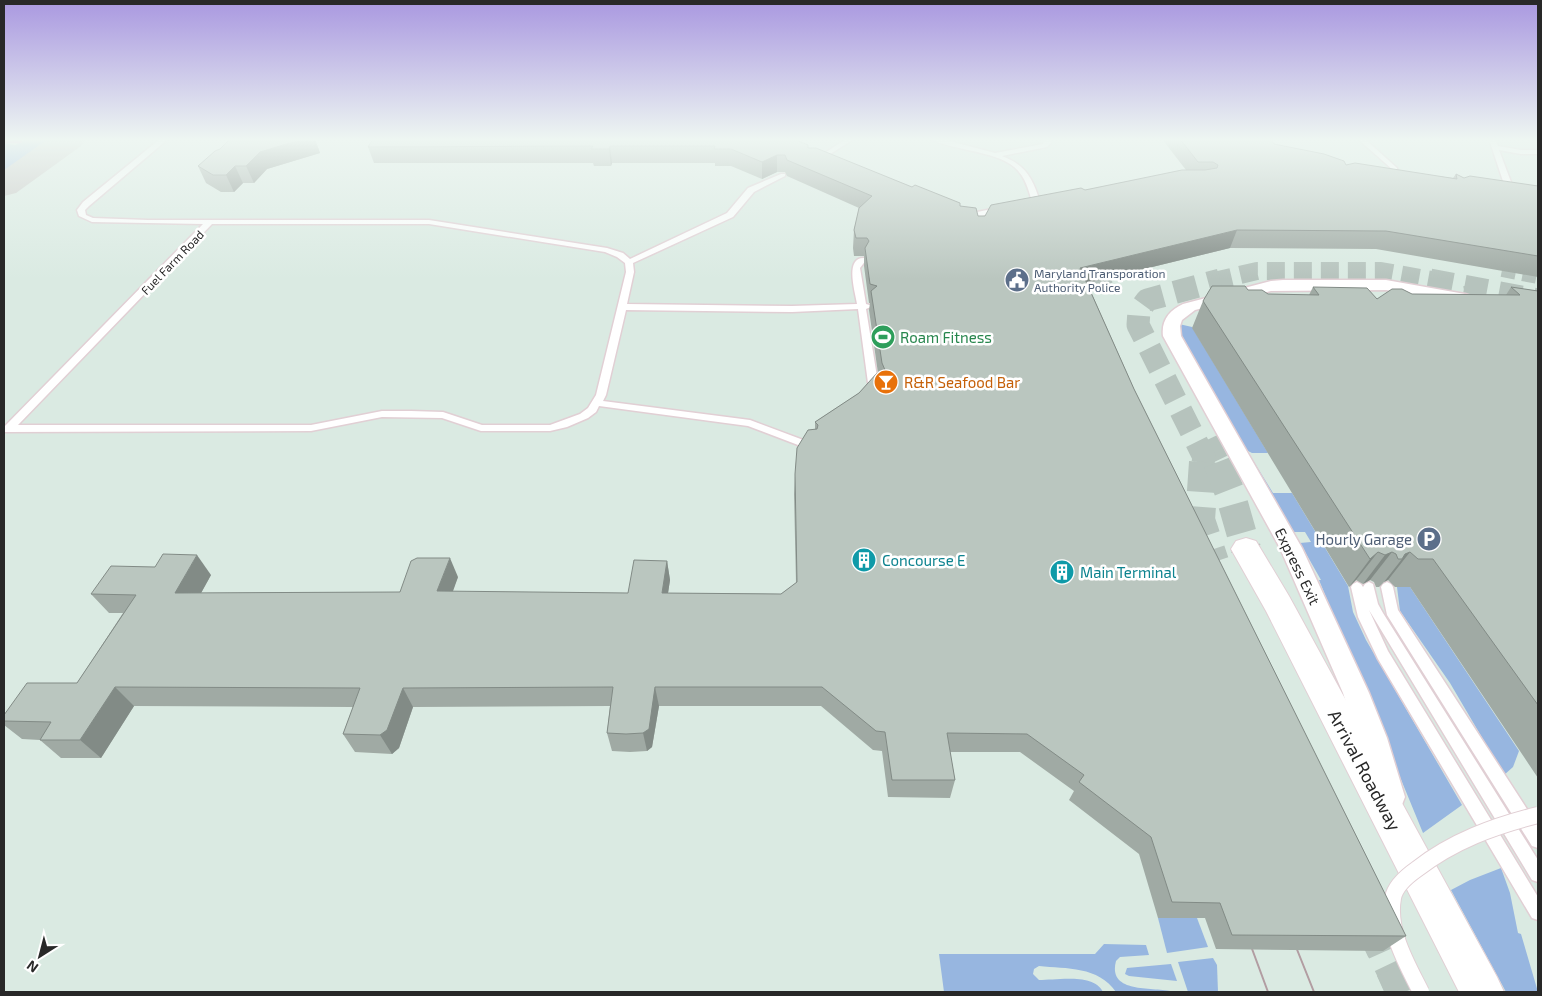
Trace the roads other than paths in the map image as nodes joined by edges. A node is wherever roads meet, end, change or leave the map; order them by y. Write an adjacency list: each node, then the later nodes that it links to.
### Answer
1 (109, 185): 13 (lane, Fuel Farm Road)
2 (761, 185): 17 (lane)
3 (1028, 185): 9 (lane)
4 (1508, 185): 6 (lane)
5 (1501, 189): 6 (lane)
6 (1510, 190): 7 (lane)
7 (1518, 192)
8 (1045, 200): 9 (lane)
9 (1036, 202): 10 (lane)
10 (1028, 204)
11 (1010, 207): 12 (lane)
12 (992, 211): 14 (lane); 15 (lane)
13 (210, 222): 17 (lane); 25 (lane, Fuel Farm Road)
14 (962, 222)
15 (980, 225)
16 (862, 260): 20 (lane)
17 (629, 262): 21 (lane)
18 (1209, 296): 22 (street)
19 (1472, 299): 22 (street)
20 (866, 306): 21 (lane); 23 (lane)
21 (621, 307): 24 (lane)
22 (1178, 314): 30 (street, Express Exit)
23 (876, 389)
24 (597, 403): 25 (lane); 26 (lane)
25 (6, 430)
26 (810, 446)
27 (1246, 549): 30 (main road, Arrival Roadway)
28 (1387, 588): 31 (lane)
29 (1538, 815): 34 (lane, bridge)
30 (1399, 834): 35 (main road, Arrival Roadway)
31 (1538, 840)
32 (1537, 872): 33 (lane)
33 (1538, 912)
34 (1421, 992)
35 (1482, 992)

